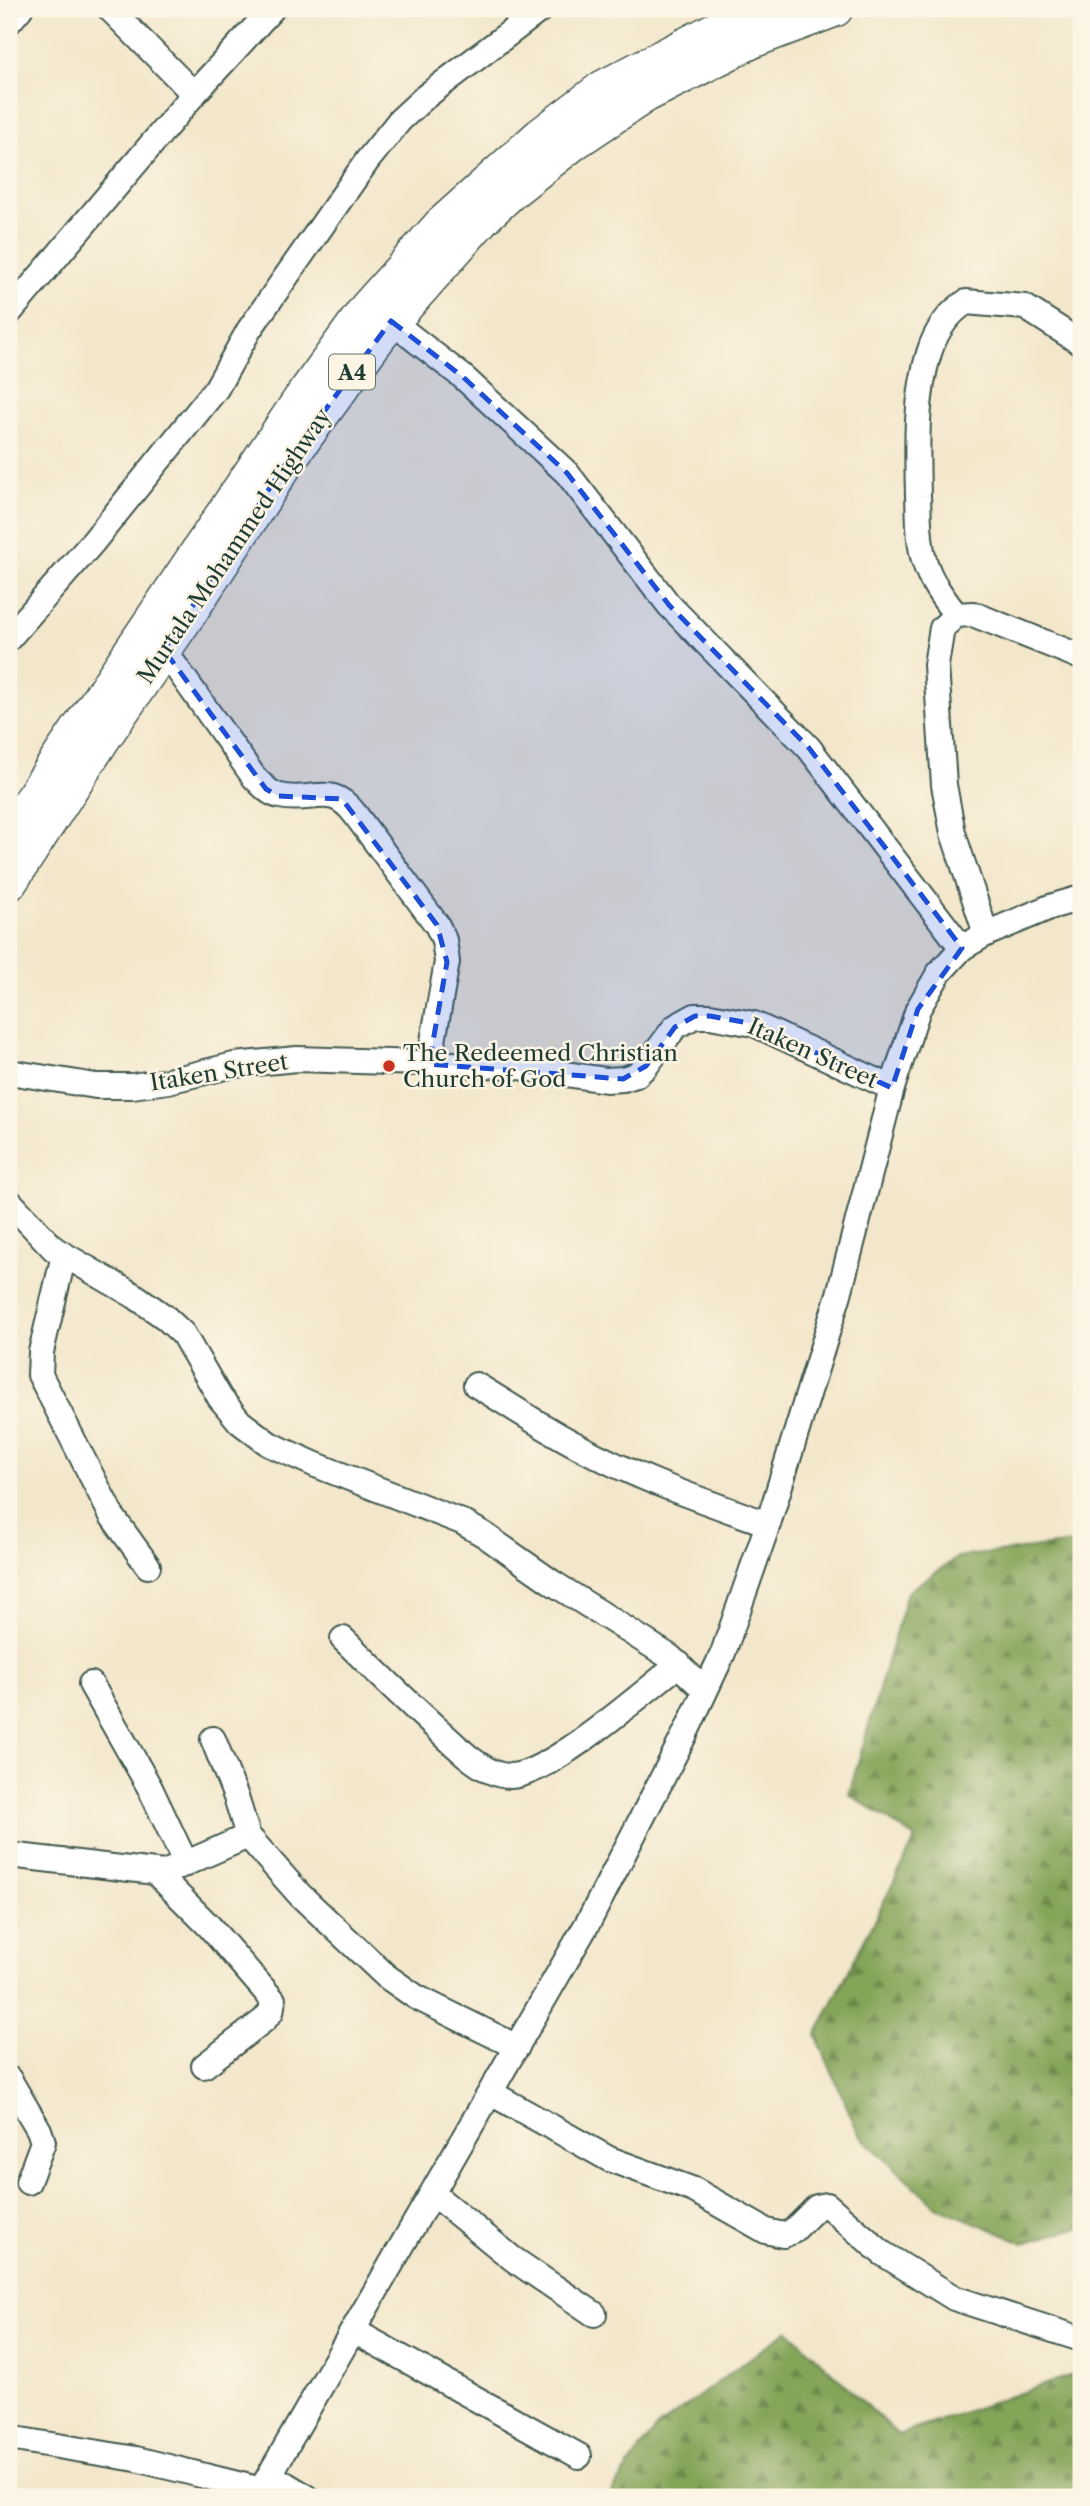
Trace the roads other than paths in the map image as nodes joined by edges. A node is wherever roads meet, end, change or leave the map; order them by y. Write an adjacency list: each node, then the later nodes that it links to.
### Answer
1 (20, 9): 7 (street)
2 (110, 9): 8 (street)
3 (272, 9): 8 (street)
4 (541, 9): 13 (street)
5 (762, 9): 16 (highway, Murtala Mohammed Highway / A4)
6 (835, 9): 10 (highway, Murtala Mohammed Highway / A4)
7 (9, 22)
8 (194, 94): 9 (street)
9 (9, 313)
10 (391, 321): 14 (highway, Murtala Mohammed Highway / A4); 20 (street)
11 (1081, 343): 12 (street)
12 (956, 615): 15 (street); 19 (street)
13 (9, 638)
14 (164, 650): 17 (highway, Murtala Mohammed Highway / A4); 21 (street)
15 (1081, 657)
16 (9, 833)
17 (9, 883)
18 (1081, 898): 19 (street)
19 (986, 933): 20 (street)
20 (962, 948): 23 (street)
21 (429, 1064): 22 (street, Itaken Street); 23 (street, Itaken Street)
22 (9, 1072)
23 (892, 1088): 27 (street)
24 (9, 1201): 25 (street)
25 (64, 1255): 28 (street); 30 (street)
26 (476, 1385): 27 (street)
27 (768, 1524): 32 (street)
28 (148, 1566)
29 (342, 1639): 30 (street)
30 (680, 1664): 32 (street)
31 (90, 1684): 36 (street)
32 (705, 1690): 38 (street)
33 (213, 1739): 34 (street)
34 (248, 1836): 36 (street); 38 (street)
35 (9, 1855): 37 (street)
36 (186, 1864): 37 (street)
37 (157, 1874): 39 (street)
38 (517, 2047): 41 (street)
39 (204, 2066)
40 (9, 2079): 42 (street)
41 (491, 2092): 43 (street); 46 (street)
42 (28, 2182)
43 (433, 2194): 44 (street); 45 (street)
44 (594, 2314)
45 (354, 2331): 48 (street); 49 (street)
46 (1081, 2339)
47 (9, 2438): 49 (street)
48 (579, 2456)
49 (263, 2487): 50 (street)
50 (307, 2497)

